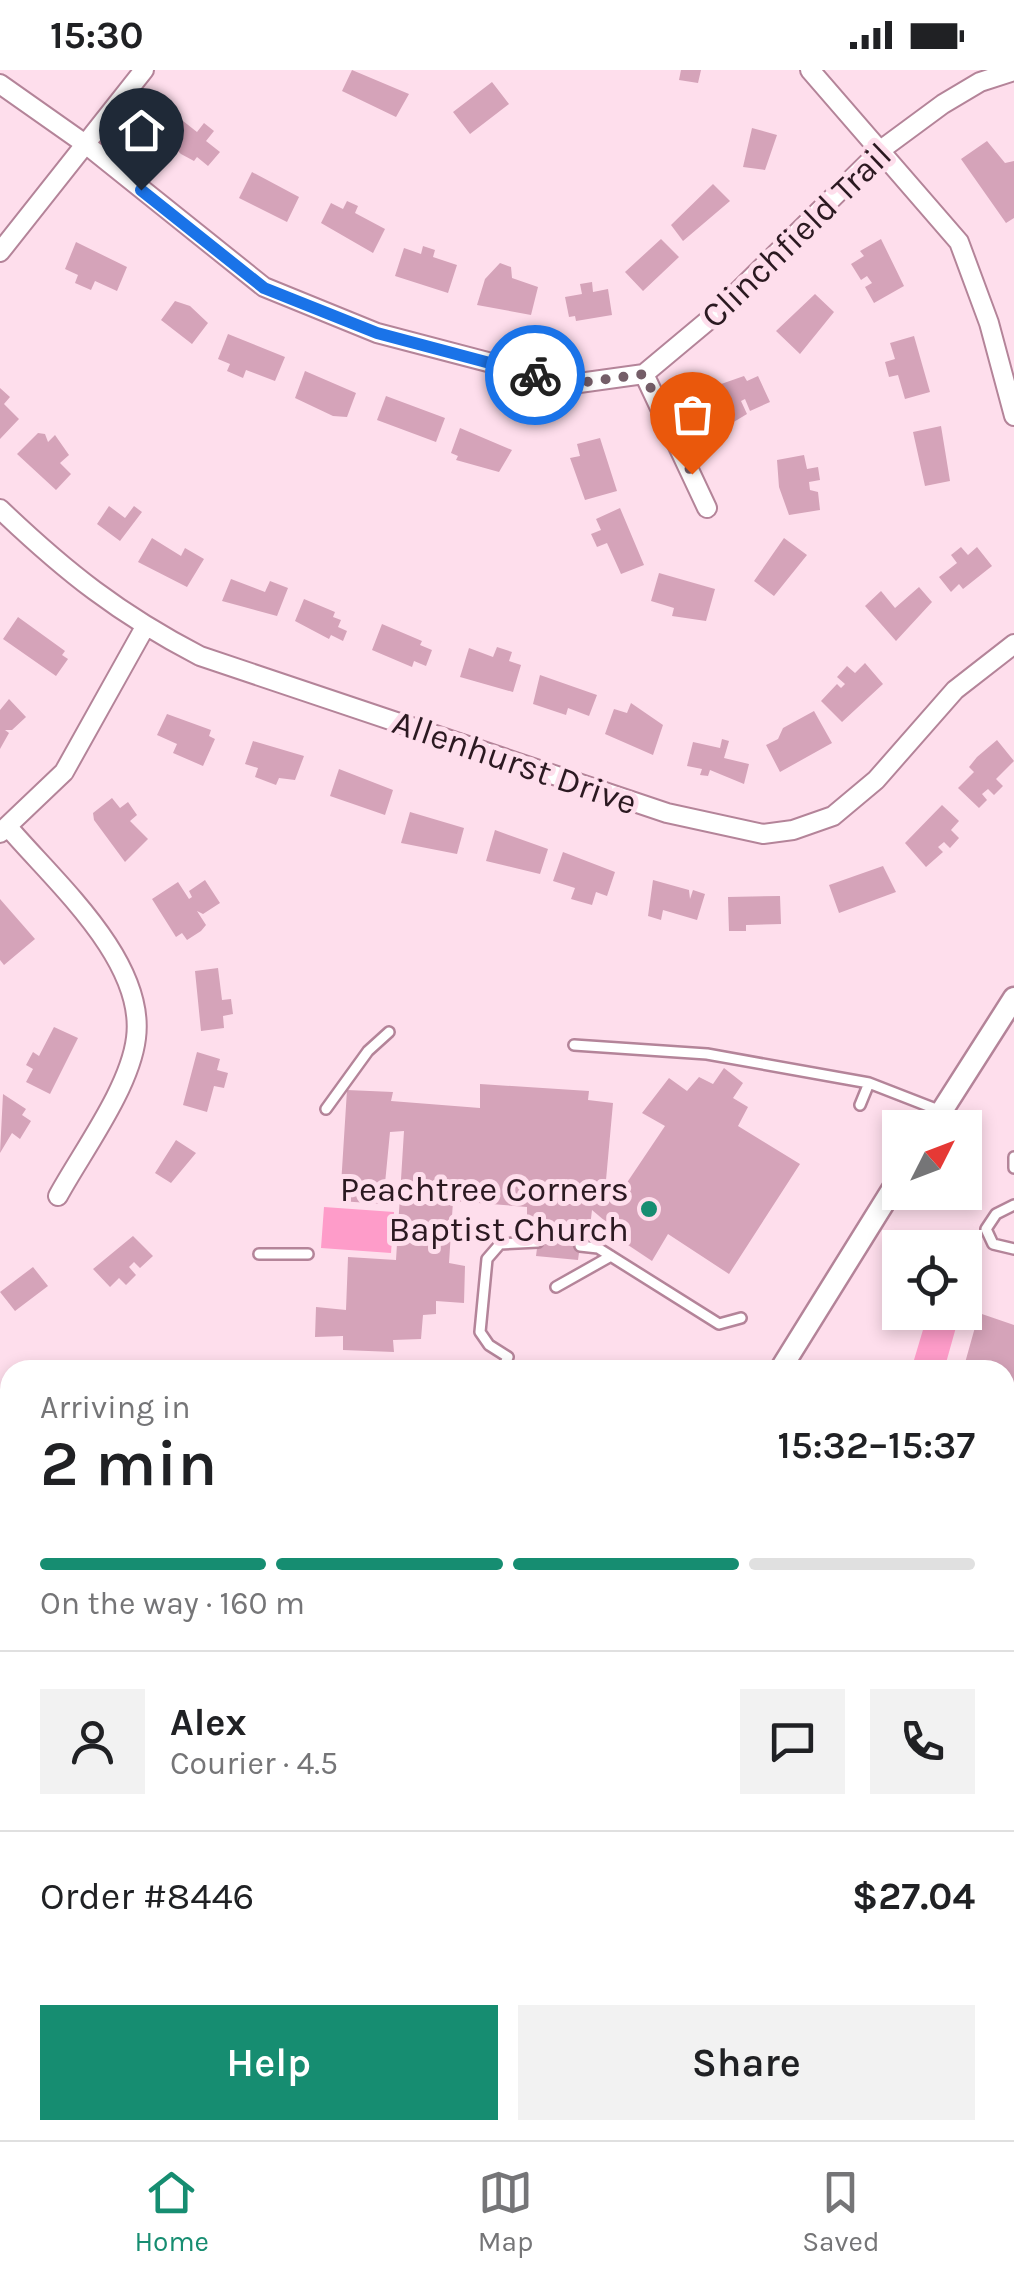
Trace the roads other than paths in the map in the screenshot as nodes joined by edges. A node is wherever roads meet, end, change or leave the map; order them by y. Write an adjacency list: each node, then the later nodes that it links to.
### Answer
1 (144, 70): 5 (street)
2 (810, 70): 6 (street)
3 (1014, 71): 6 (street, Clinchfield Trail)
4 (0, 84): 5 (street)
5 (88, 146): 7 (street); 8 (street)
6 (882, 149): 8 (street, Clinchfield Trail); 9 (street)
7 (0, 252)
8 (644, 374): 11 (street)
9 (1014, 416)
10 (0, 508): 12 (street, Allenhurst Drive)
11 (708, 508)
12 (145, 627): 13 (street, Allenhurst Drive); 14 (street)
13 (1014, 644)
14 (4, 830): 25 (street)
15 (1014, 998): 22 (street)
16 (390, 1032): 20 (lane)
17 (574, 1045): 18 (lane)
18 (869, 1083): 19 (lane); 21 (lane)
19 (860, 1105)
20 (326, 1109)
21 (919, 1110)
22 (942, 1110)
23 (1014, 1157): 24 (lane)
24 (1014, 1168)
25 (58, 1196)
26 (1014, 1205): 30 (lane)
27 (882, 1206): 37 (street)
28 (538, 1242): 36 (lane)
29 (580, 1246): 33 (lane)
30 (1014, 1249)
31 (259, 1254): 32 (lane)
32 (308, 1254)
33 (612, 1256): 34 (lane); 35 (lane)
34 (556, 1287)
35 (741, 1318)
36 (506, 1360)
37 (786, 1360)

